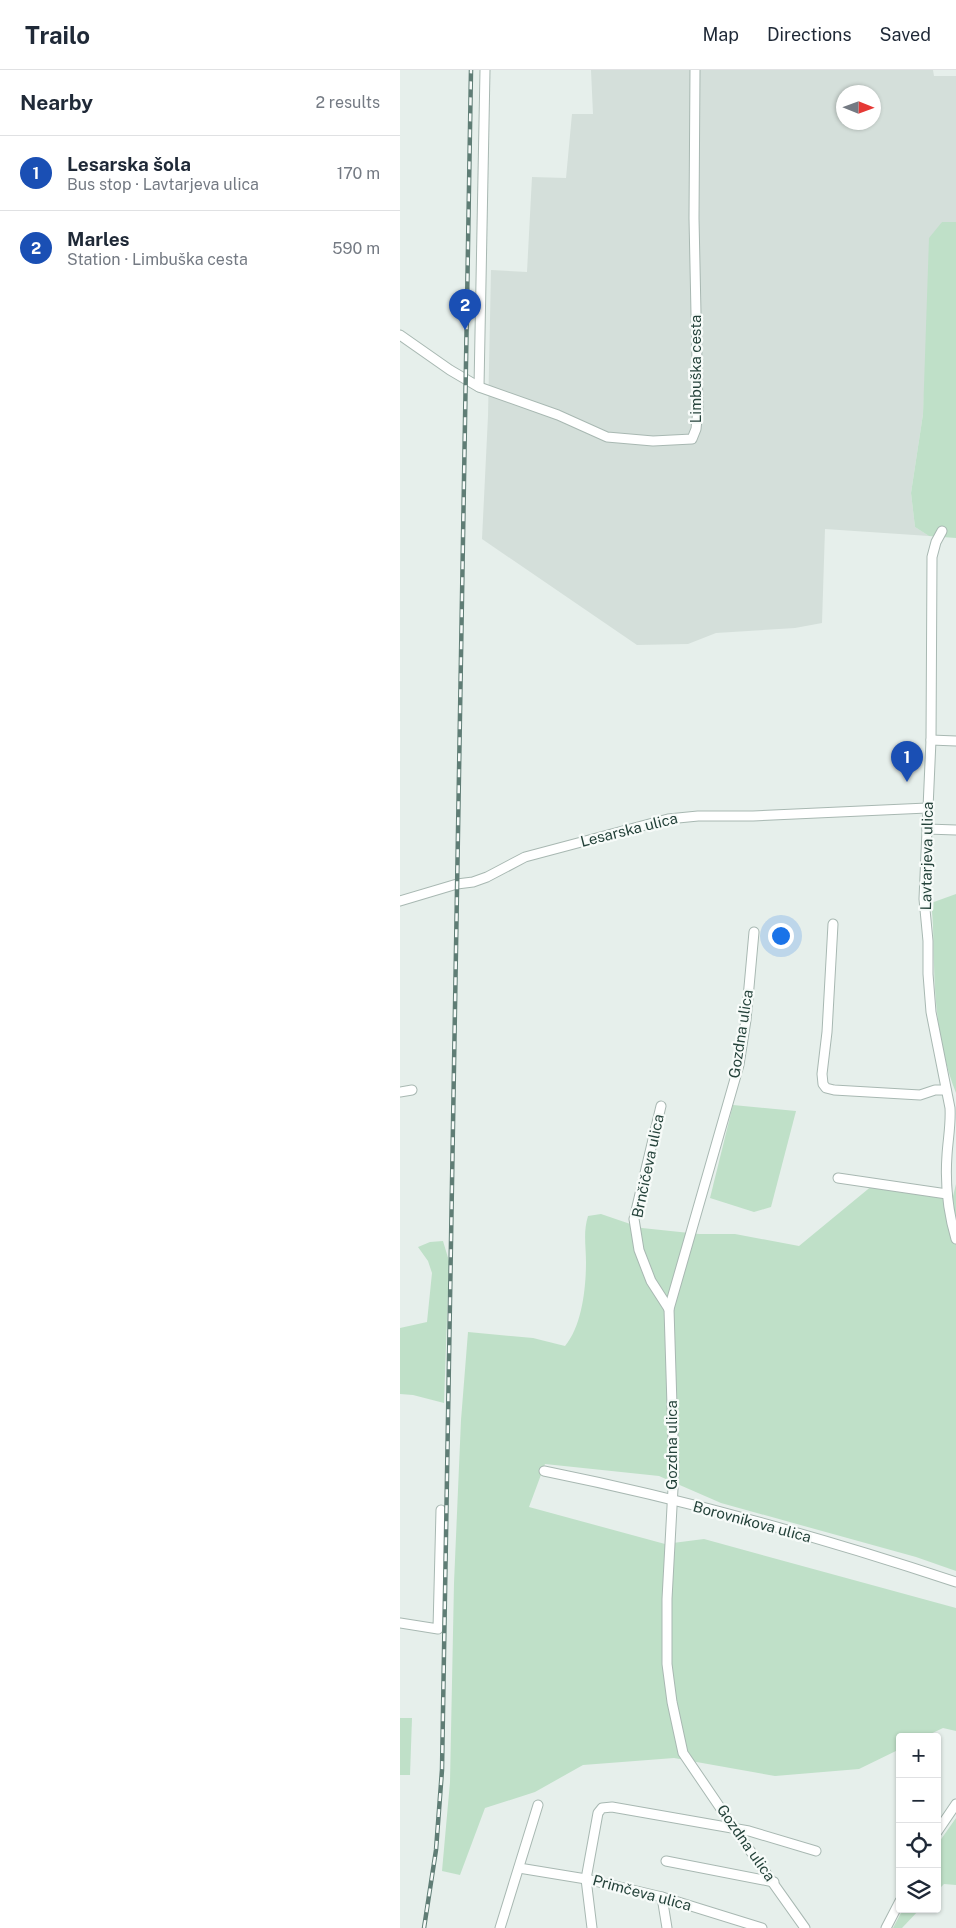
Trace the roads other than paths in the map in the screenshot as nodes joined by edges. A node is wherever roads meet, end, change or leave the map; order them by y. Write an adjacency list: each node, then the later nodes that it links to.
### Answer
1 (485, 70): 4 (street)
2 (695, 70): 4 (street, Limbuška cesta)
3 (400, 335): 4 (street, Limbuška cesta)
4 (479, 387)
5 (942, 531): 6 (street, Lavtarjeva ulica)
6 (931, 740): 7 (street); 8 (street, Lavtarjeva ulica)
7 (956, 741)
8 (927, 808): 9 (street, Lavtarjeva ulica); 11 (street, Lesarska ulica)
9 (927, 829): 10 (street); 15 (street, Lavtarjeva ulica)
10 (956, 830)
11 (400, 901)
12 (833, 924): 15 (street)
13 (754, 932): 21 (street, Gozdna ulica)
14 (412, 1090): 16 (street)
15 (946, 1090): 19 (street, Lavtarjeva ulica)
16 (400, 1092)
17 (661, 1106): 21 (street, Brnčičeva ulica)
18 (838, 1178): 19 (street)
19 (947, 1194): 20 (street, Lavtarjeva ulica)
20 (956, 1239)
21 (669, 1309): 23 (street, Gozdna ulica)
22 (544, 1471): 23 (street, Borovnikova ulica)
23 (673, 1501): 25 (street, Borovnikova ulica); 30 (street, Gozdna ulica)
24 (441, 1510): 26 (street)
25 (956, 1582)
26 (400, 1623)
27 (956, 1804): 29 (street)
28 (538, 1805): 33 (street)
29 (941, 1826)
30 (734, 1828): 31 (street); 34 (street); 35 (street, Gozdna ulica)
31 (816, 1851)
32 (666, 1861): 35 (street)
33 (520, 1868): 34 (street, Primčeva ulica); 38 (street)
34 (586, 1879): 36 (street, Primčeva ulica); 39 (street)
35 (774, 1882): 42 (street, Gozdna ulica)
36 (662, 1897): 40 (street); 41 (street, Primčeva ulica)
37 (896, 1909): 43 (street)
38 (500, 1928)
39 (592, 1928)
40 (666, 1928)
41 (762, 1928)
42 (806, 1928)
43 (886, 1928)

